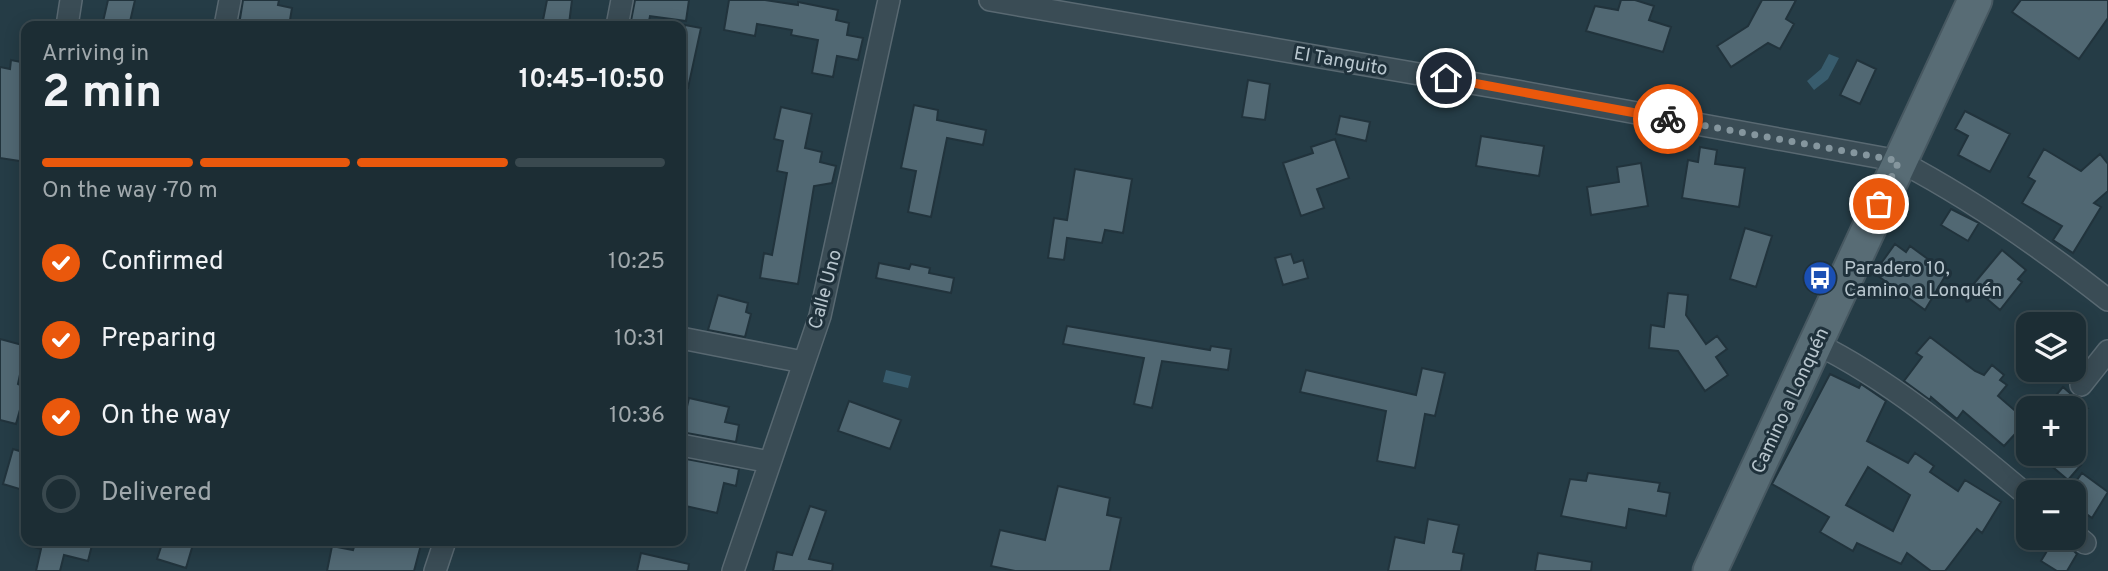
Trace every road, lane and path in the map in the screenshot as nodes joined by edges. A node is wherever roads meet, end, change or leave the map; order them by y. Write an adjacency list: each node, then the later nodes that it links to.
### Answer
1 (71, 0): 7 (street)
2 (230, 0): 8 (street)
3 (622, 0): 9 (street)
4 (889, 0): 15 (street, Calle Uno)
5 (990, 0): 10 (street, El Tanguito)
6 (1975, 0): 10 (main road, Camino a Lonquén)
7 (68, 21)
8 (226, 21)
9 (618, 21)
10 (1899, 161): 11 (street, El Tanguito); 13 (main road, Camino a Lonquén)
11 (2108, 300)
12 (686, 339): 15 (street)
13 (1815, 343): 19 (street); 23 (main road, Camino a Lonquén)
14 (2108, 351): 16 (street)
15 (803, 362): 18 (street, Calle Uno)
16 (2081, 385)
17 (686, 446): 18 (street)
18 (769, 462): 22 (street, Calle Uno)
19 (2016, 486)
20 (443, 546): 21 (street)
21 (435, 571)
22 (733, 571)
23 (1710, 571)

